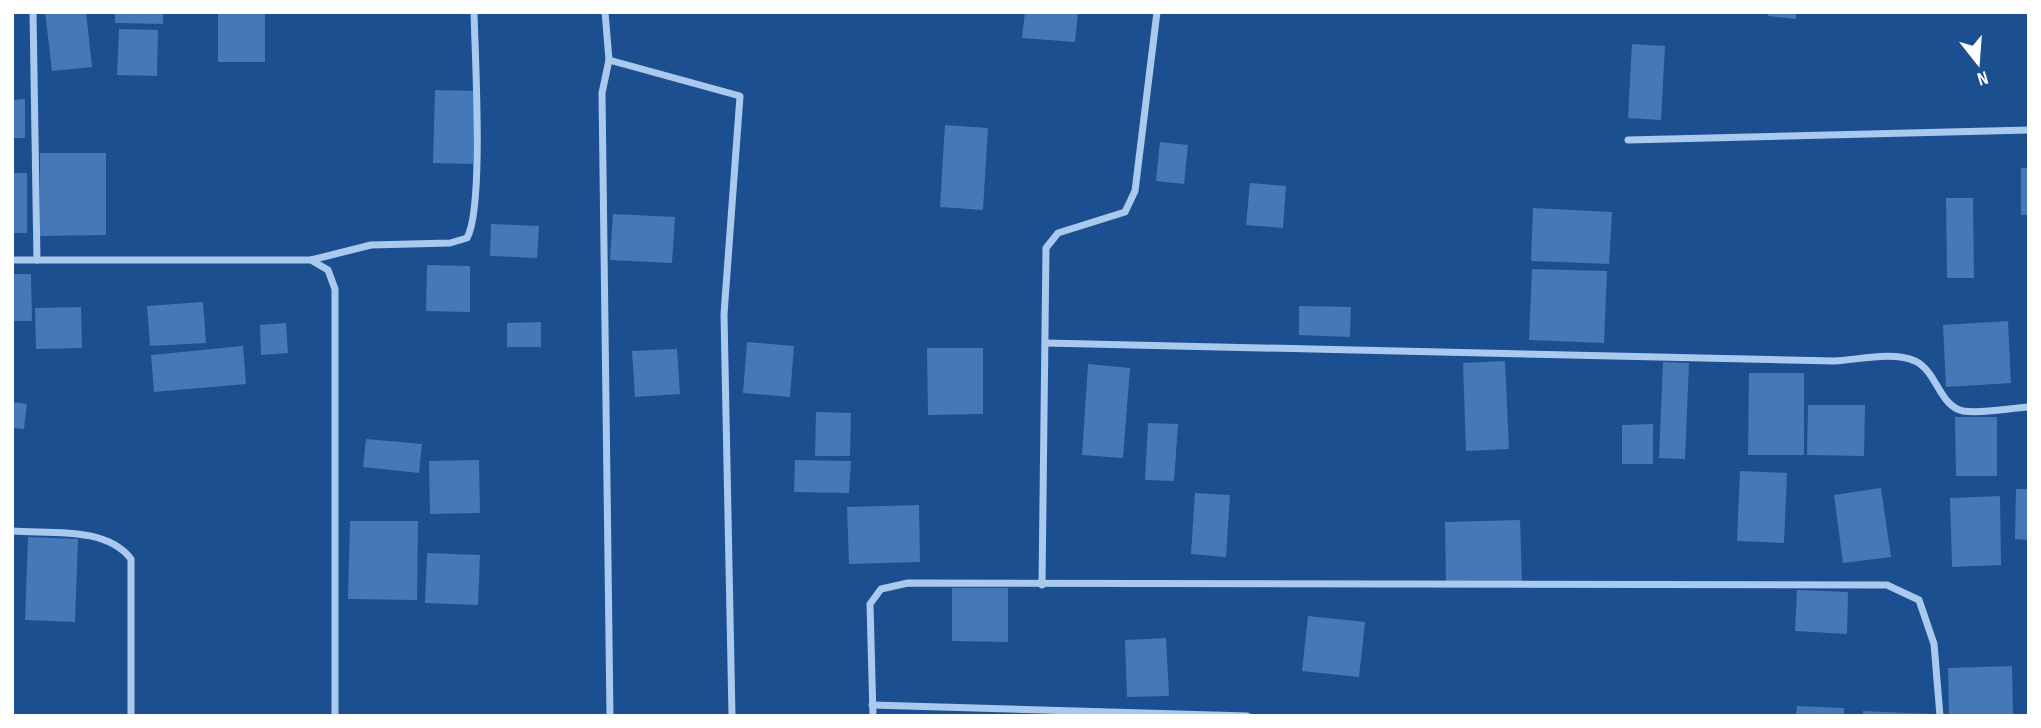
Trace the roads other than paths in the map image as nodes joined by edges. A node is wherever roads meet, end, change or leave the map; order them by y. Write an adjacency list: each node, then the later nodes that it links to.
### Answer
1 (33, 12): 9 (street)
2 (474, 12): 10 (street)
3 (605, 12): 5 (street)
4 (1157, 12): 11 (street)
5 (609, 60): 18 (street); 19 (street)
6 (2029, 130): 7 (street)
7 (1628, 140)
8 (12, 260): 9 (street)
9 (37, 260): 10 (street)
10 (311, 260): 17 (street)
11 (1046, 343): 12 (street); 14 (street)
12 (2029, 407)
13 (12, 531): 16 (street)
14 (1042, 585): 15 (street); 22 (street)
15 (872, 705): 20 (street); 21 (street)
16 (131, 716)
17 (335, 716)
18 (610, 716)
19 (732, 716)
20 (873, 716)
21 (1247, 716)
22 (1940, 716)

